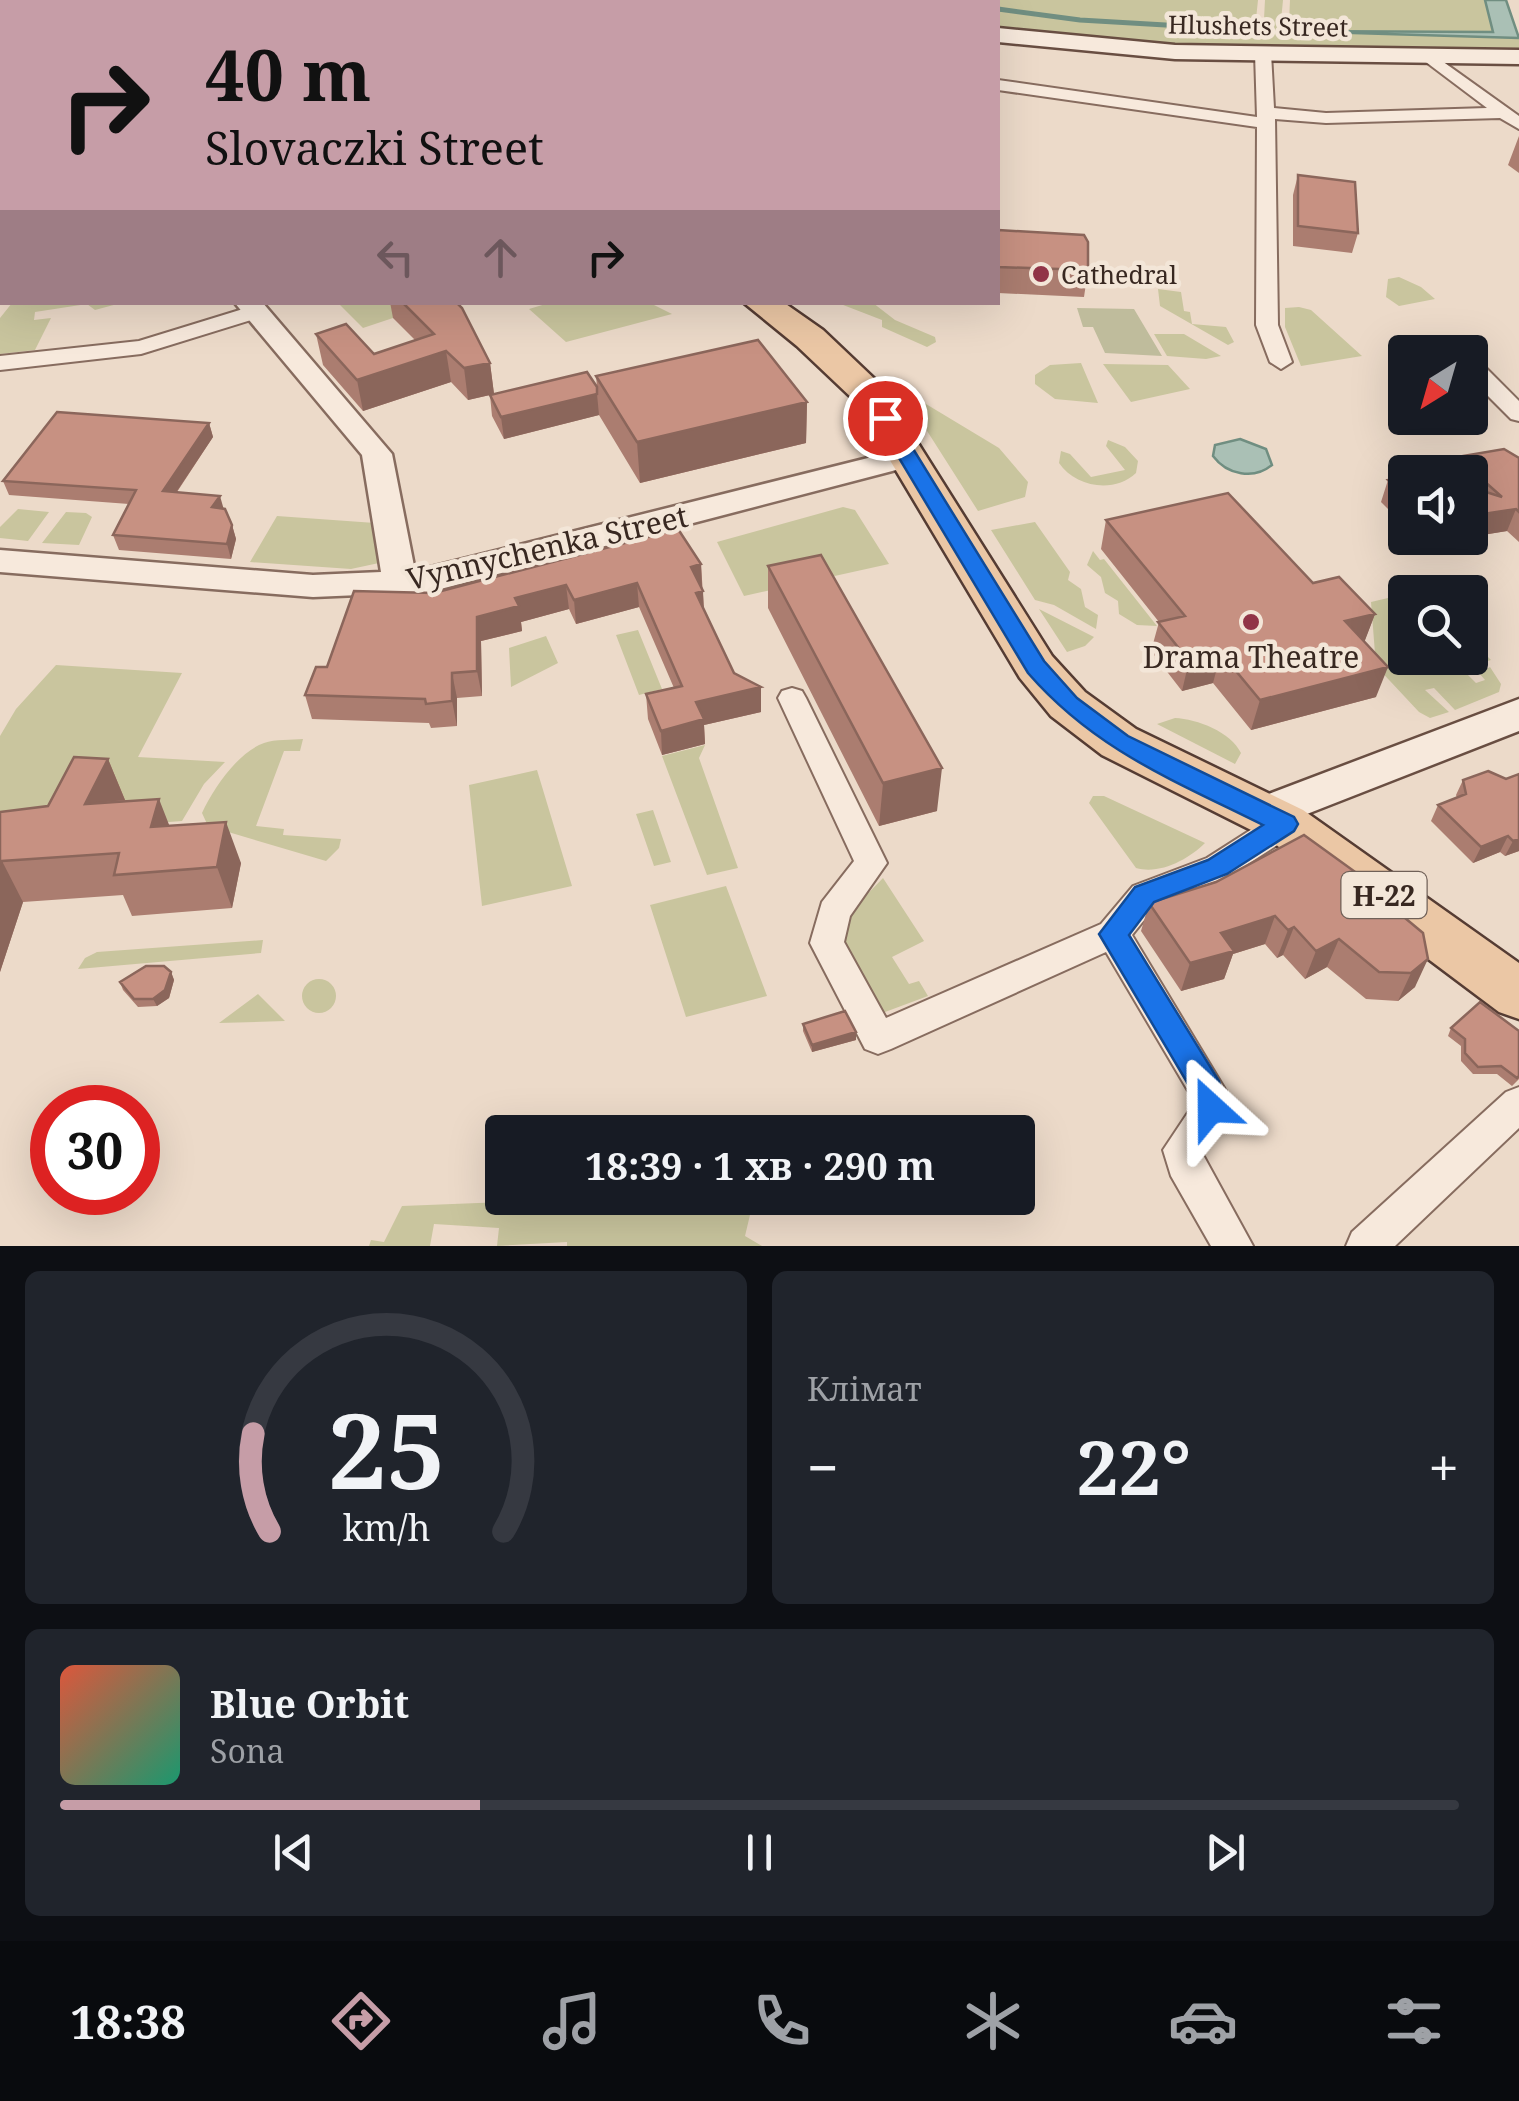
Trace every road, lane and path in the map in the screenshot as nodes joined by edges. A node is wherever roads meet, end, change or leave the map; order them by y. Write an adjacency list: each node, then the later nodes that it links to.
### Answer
1 (1000, 35): 2 (main road, Hlushets Street)
2 (1263, 54): 3 (main road, Hlushets Street); 7 (street)
3 (1428, 56): 4 (main road, Hlushets Street); 6 (street)
4 (1519, 57)
5 (1000, 85): 7 (street)
6 (1503, 113): 7 (street); 8 (street)
7 (1265, 118): 11 (street)
8 (1519, 124)
9 (764, 305): 15 (main road, Н-22)
10 (251, 307): 12 (street); 17 (street)
11 (1281, 362)
12 (0, 363)
13 (1488, 383): 14 (street)
14 (1519, 414)
15 (908, 457): 17 (street, Vynnychenka Street); 20 (main road, Н-22)
16 (0, 561): 17 (street, Vynnychenka Street)
17 (400, 583)
18 (792, 698): 21 (street)
19 (1519, 714): 20 (main road)
20 (1275, 819): 21 (street); 22 (main road, Н-22)
21 (1113, 934): 24 (street)
22 (1519, 995)
23 (1519, 1104): 25 (street)
24 (1233, 1246)
25 (1366, 1246)

